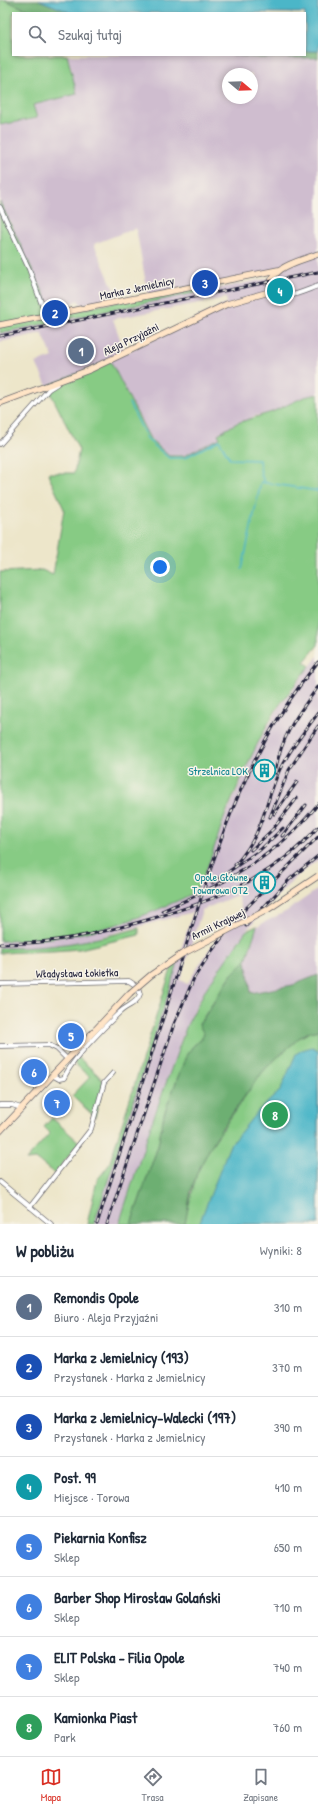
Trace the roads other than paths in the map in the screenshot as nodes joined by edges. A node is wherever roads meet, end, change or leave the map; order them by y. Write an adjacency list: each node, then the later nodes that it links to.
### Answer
1 (0, 207): 6 (street)
2 (318, 254): 3 (main road, Marka z Jemielnicy)
3 (279, 270): 5 (main road); 6 (main road, Marka z Jemielnicy)
4 (318, 286): 5 (street)
5 (270, 292): 8 (main road, Aleja Przyjaźni)
6 (46, 316): 7 (main road, Marka z Jemielnicy)
7 (0, 325)
8 (62, 381): 9 (main road, Aleja Przyjaźni); 10 (street)
9 (0, 404)
10 (0, 444)
11 (318, 876): 14 (main road, Armii Krajowej, bridge)
12 (0, 984): 16 (street, Władysława Łokietka)
13 (0, 1046): 14 (street)
14 (67, 1059): 16 (main road, Armii Krajowej)
15 (113, 1073): 21 (street)
16 (52, 1075): 18 (main road, Armii Krajowej)
17 (0, 1105): 18 (street)
18 (21, 1108): 19 (main road, Armii Krajowej)
19 (0, 1131)
20 (0, 1182): 21 (street)
21 (30, 1207): 22 (street)
22 (51, 1224)

